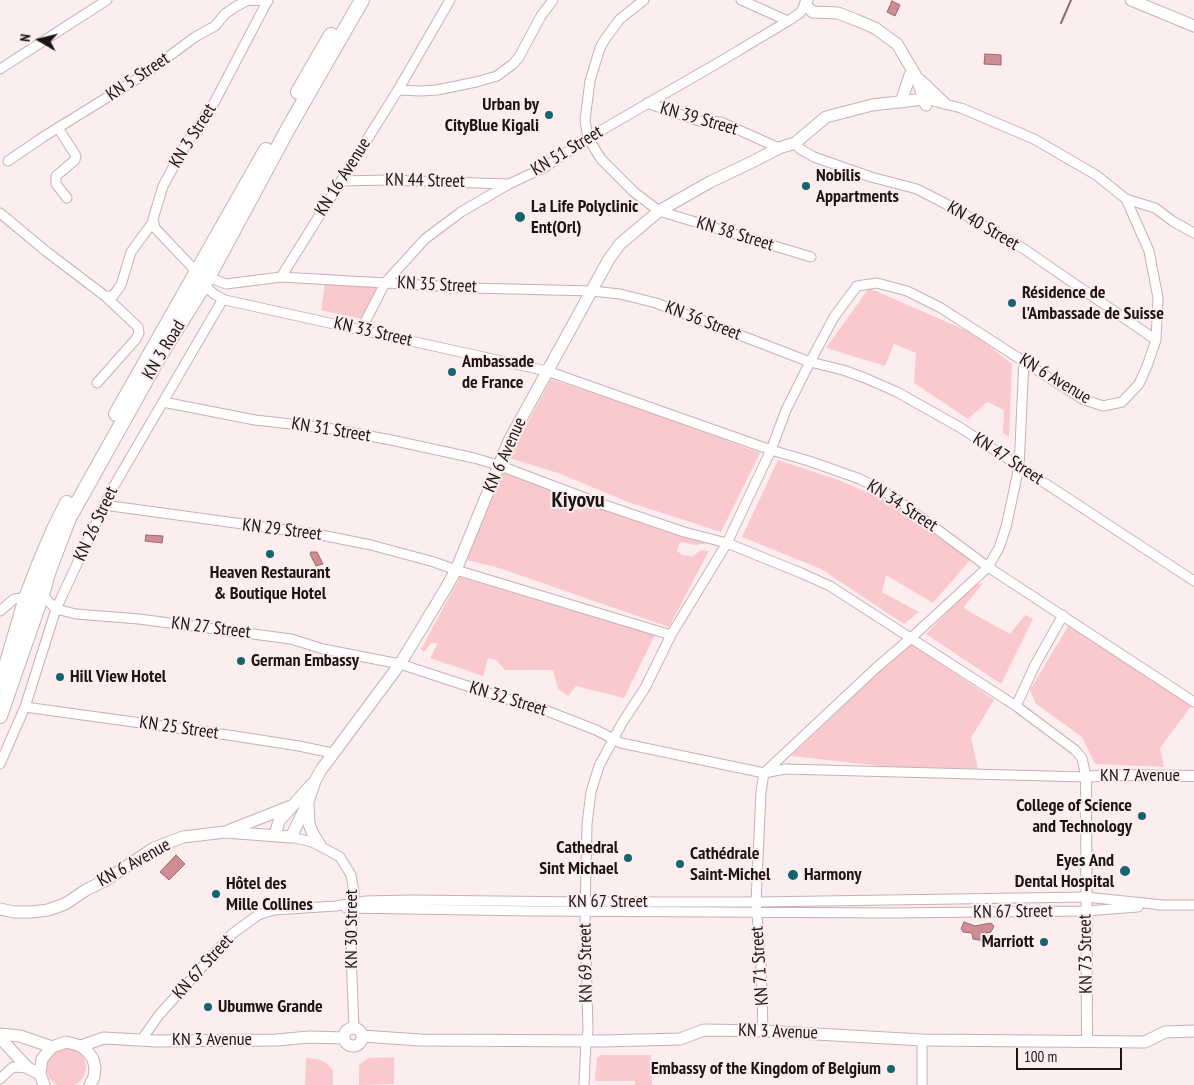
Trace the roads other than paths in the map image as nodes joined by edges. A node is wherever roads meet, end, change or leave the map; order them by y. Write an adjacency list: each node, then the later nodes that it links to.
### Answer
1 (107, 0): 13 (street)
2 (268, 0): 21 (street, KN 5 Street); 33 (street, KN 3 Street)
3 (352, 0): 36 (highway, KN 3 Road)
4 (362, 0): 36 (highway, KN 3 Road)
5 (450, 0): 15 (street, KN 16 Avenue)
6 (552, 0): 15 (street)
7 (644, 0): 23 (street)
8 (741, 0): 11 (street)
9 (1131, 0): 12 (main road)
10 (806, 2): 11 (street, KN 51 Street); 14 (main road)
11 (788, 21): 17 (street, KN 51 Street)
12 (1194, 26)
13 (0, 69)
14 (913, 76): 16 (main road); 18 (main road); 19 (main road)
15 (398, 90): 27 (street, KN 16 Avenue)
16 (901, 102): 18 (main road, KN 6 Avenue); 22 (main road, KN 6 Avenue)
17 (647, 103): 23 (street, KN 51 Street); 25 (street, KN 39 Street)
18 (922, 103): 19 (street, KN 6 Avenue); 20 (street, KN 6 Avenue); 22 (main road, KN 6 Avenue)
19 (944, 103): 20 (street, KN 6 Avenue)
20 (973, 113): 30 (street, KN 6 Avenue)
21 (58, 128): 26 (street, KN 5 Street); 29 (street)
22 (814, 128): 24 (main road, KN 6 Avenue)
23 (588, 138): 28 (street, KN 51 Street); 31 (street)
24 (795, 143): 25 (main road, KN 6 Avenue); 43 (street, KN 40 Street)
25 (779, 148): 31 (main road, KN 6 Avenue)
26 (8, 160)
27 (341, 181): 28 (street, KN 44 Street); 37 (street, KN 16 Avenue)
28 (509, 184): 38 (street, KN 51 Street)
29 (67, 198)
30 (1126, 199): 34 (street); 43 (street, KN 6 Avenue)
31 (659, 211): 35 (street, KN 38 Street); 39 (main road, KN 6 Avenue)
32 (0, 213): 40 (street)
33 (153, 222): 36 (street); 40 (street)
34 (1194, 233)
35 (811, 257)
36 (199, 274): 37 (street); 41 (street, KN 33 Street); 57 (highway, KN 3 Road); 58 (highway, KN 3 Road)
37 (281, 277): 38 (street, KN 35 Street)
38 (385, 283): 39 (street, KN 35 Street); 42 (street, KN 51 Street)
39 (592, 291): 45 (street, KN 36 Street); 46 (main road, KN 6 Avenue)
40 (105, 296): 47 (street)
41 (223, 299): 42 (street, KN 33 Street); 48 (street, KN 26 Street)
42 (361, 330): 46 (street, KN 33 Street)
43 (1156, 340): 44 (street, KN 6 Avenue)
44 (1024, 361): 45 (street, KN 6 Avenue); 51 (street)
45 (810, 362): 49 (street, KN 6 Avenue); 51 (street, KN 47 Street)
46 (547, 371): 49 (street, KN 34 Street); 50 (main road, KN 6 Avenue)
47 (97, 383)
48 (163, 402): 50 (street, KN 31 Street); 52 (street, KN 26 Street)
49 (770, 450): 53 (street, KN 6 Avenue); 54 (street, KN 34 Street)
50 (498, 465): 53 (street, KN 31 Street); 55 (main road, KN 6 Avenue)
51 (1019, 467): 54 (street); 56 (street, KN 47 Street)
52 (104, 505): 55 (street, KN 29 Street); 59 (street, KN 26 Street)
53 (727, 544): 62 (street, KN 6 Avenue); 63 (street, KN 31 Street)
54 (988, 567): 61 (street, KN 34 Street); 63 (street)
55 (456, 570): 62 (street, KN 29 Street); 64 (main road, KN 6 Avenue)
56 (1194, 581)
57 (42, 595): 58 (street); 59 (street); 69 (highway, KN 3 Road)
58 (26, 598): 60 (street); 65 (highway, KN 3 Road)
59 (56, 609): 64 (street, KN 27 Street); 68 (street, KN 26 Street)
60 (0, 611)
61 (1062, 615): 66 (street, KN 34 Street); 67 (street)
62 (671, 635): 70 (street, KN 69 Street)
63 (911, 638): 67 (street, KN 31 Street); 73 (street)
64 (400, 664): 70 (street, KN 32 Street); 71 (main road, KN 6 Avenue)
65 (0, 686)
66 (1194, 702)
67 (1016, 706): 75 (street, KN 31 Street)
68 (25, 708): 71 (street, KN 25 Street); 72 (street, KN 26 Street)
69 (0, 716)
70 (614, 740): 73 (street, KN 32 Street); 88 (street, KN 69 Street)
71 (332, 753): 76 (main road, KN 6 Avenue)
72 (0, 764)
73 (764, 773): 75 (street); 84 (street, KN 71 Street)
74 (1194, 776): 75 (street, KN 7 Avenue)
75 (1086, 777): 83 (street, KN 73 Street)
76 (315, 781): 77 (main road, KN 6 Avenue); 78 (main road, KN 6 Avenue)
77 (308, 802): 81 (main road, KN 6 Avenue); 82 (main road)
78 (291, 806): 79 (main road); 80 (main road, KN 6 Avenue)
79 (225, 832): 80 (main road, KN 6 Avenue); 89 (main road, KN 6 Avenue)
80 (274, 835): 81 (main road, KN 6 Avenue)
81 (290, 837): 82 (street, KN 30 Street)
82 (320, 845): 87 (street, KN 30 Street)
83 (1086, 897): 84 (street, KN 67 Street); 85 (street, KN 67 Street); 90 (street, KN 73 Street)
84 (756, 902): 88 (street, KN 67 Street); 91 (street, KN 71 Street)
85 (1163, 905): 86 (street); 90 (street, KN 67 Street)
86 (1194, 905)
87 (352, 906): 88 (street, KN 67 Street); 94 (street, KN 30 Street); 98 (street, KN 67 Street)
88 (585, 907): 91 (street, KN 67 Street); 100 (street, KN 69 Street)
89 (0, 909)
90 (1086, 911): 91 (street, KN 67 Street); 101 (street, KN 73 Street)
91 (756, 913): 92 (street, KN 71 Street)
92 (763, 1031): 99 (main road, KN 3 Avenue); 100 (main road, KN 3 Avenue)
93 (1194, 1031): 101 (main road, KN 3 Avenue)
94 (358, 1032): 97 (main road); 97 (main road); 100 (main road, KN 3 Avenue)
95 (0, 1034): 103 (main road)
96 (0, 1038): 104 (main road)
97 (344, 1038): 98 (main road, KN 3 Avenue)
98 (142, 1039): 102 (main road, KN 3 Avenue)
99 (922, 1040): 101 (main road, KN 3 Avenue); 109 (street)
100 (586, 1041): 108 (street, KN 69 Street)
101 (1087, 1042)
102 (81, 1046): 103 (main road); 107 (main road)
103 (52, 1047): 106 (main road)
104 (28, 1068): 105 (street); 106 (main road)
105 (0, 1079)
106 (42, 1080)
107 (92, 1084)
108 (584, 1085)
109 (922, 1085)

